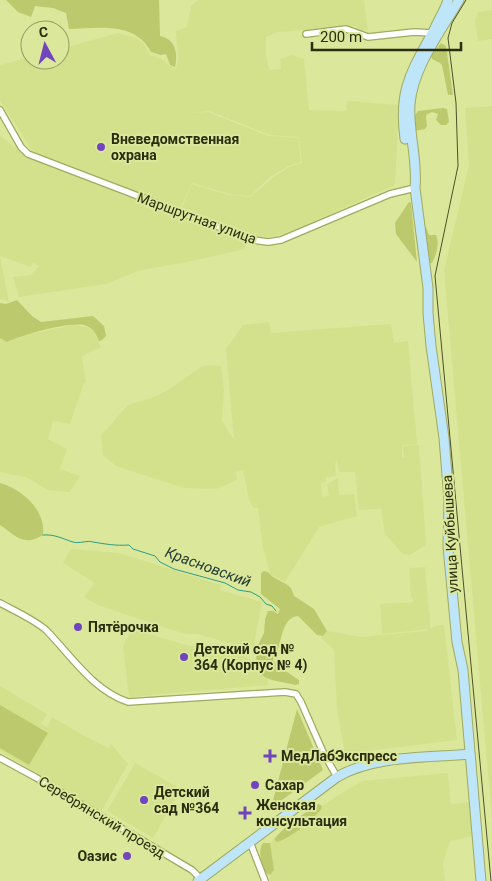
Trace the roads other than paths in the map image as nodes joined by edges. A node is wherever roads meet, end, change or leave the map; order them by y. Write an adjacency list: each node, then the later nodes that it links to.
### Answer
1 (448, 0): 3 (main road, улица Куйбышева)
2 (459, 0): 6 (main road, улица Куйбышева)
3 (432, 33): 4 (street); 6 (main road, улица Куйбышева)
4 (306, 34)
5 (0, 110): 6 (street, Маршрутная улица)
6 (415, 188): 8 (main road, улица Куйбышева)
7 (0, 603): 10 (street)
8 (470, 754): 10 (main road); 14 (main road, улица Куйбышева)
9 (0, 758): 12 (street, Серебрянский проезд)
10 (337, 777): 11 (main road)
11 (250, 842): 12 (main road); 13 (street)
12 (199, 880)
13 (265, 881)
14 (481, 881)

